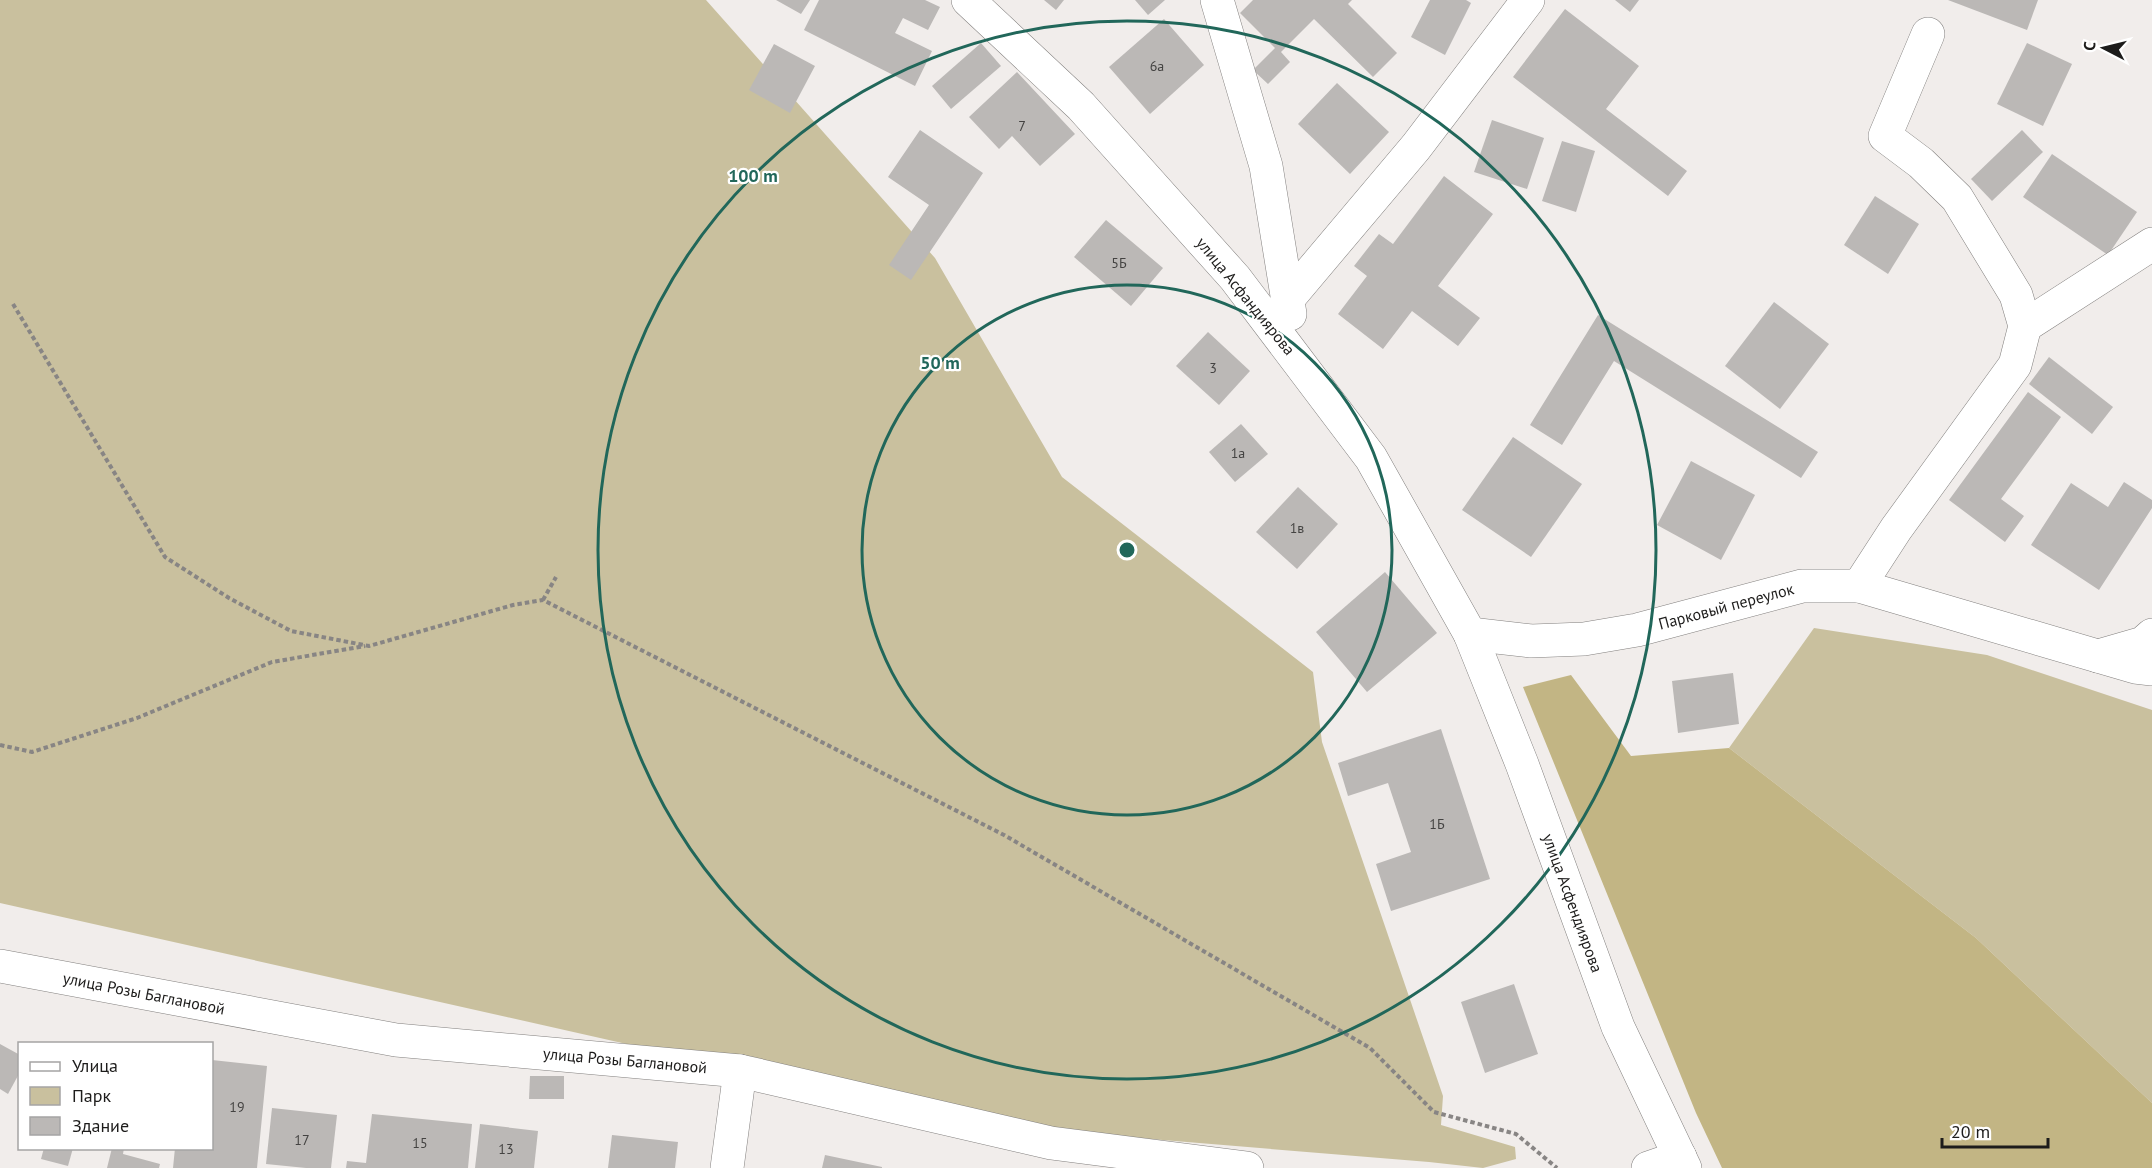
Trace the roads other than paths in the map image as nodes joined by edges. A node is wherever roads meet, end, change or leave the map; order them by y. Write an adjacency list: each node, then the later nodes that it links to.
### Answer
1 (968, 0): 8 (street, улица Асфандиярова)
2 (1217, 0): 6 (street)
3 (1528, 0): 6 (street)
4 (1928, 34): 7 (street)
5 (2152, 244): 7 (street)
6 (1287, 300): 8 (street)
7 (2025, 326): 9 (street)
8 (1298, 360): 10 (street, улица Асфандиярова)
9 (1859, 586): 10 (street, Парковый переулок); 12 (street, Парковый переулок)
10 (1470, 634): 16 (street, улица Асфендиярова)
11 (2152, 635): 12 (street)
12 (2098, 656): 13 (street, Парковый переулок)
13 (2152, 669)
14 (0, 966): 15 (street, улица Розы Баглановой)
15 (740, 1071): 17 (street); 18 (street, улица Розы Баглановой)
16 (1682, 1163): 19 (street)
17 (727, 1168)
18 (1246, 1168)
19 (1648, 1168)

